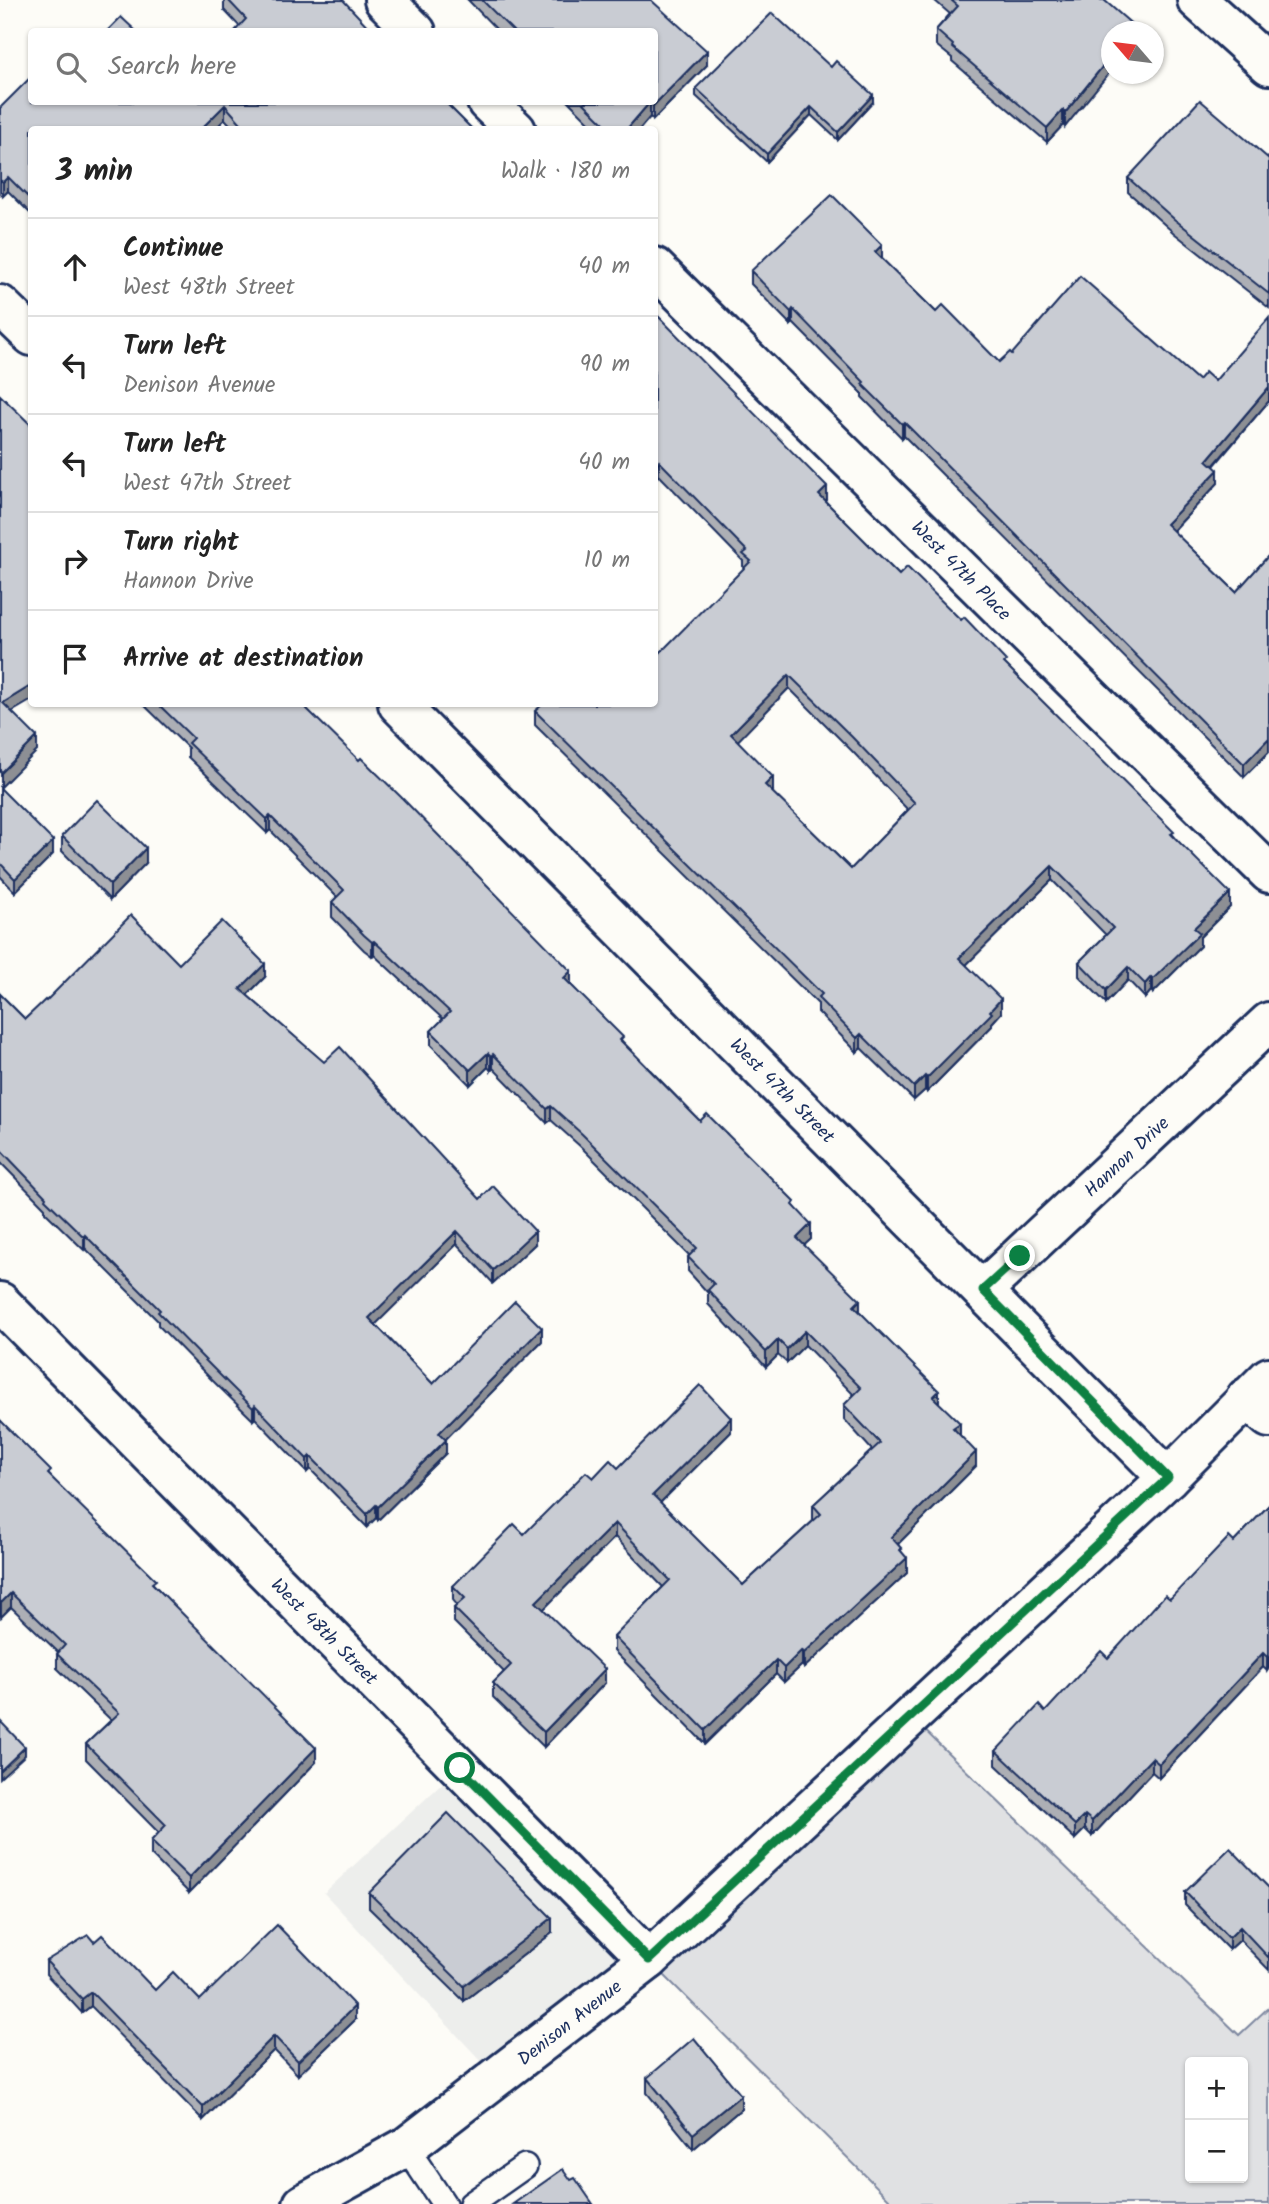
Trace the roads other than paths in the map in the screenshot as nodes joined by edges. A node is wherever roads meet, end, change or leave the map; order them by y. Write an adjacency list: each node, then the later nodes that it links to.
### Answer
1 (384, 0): 3 (street)
2 (1197, 0): 4 (street)
3 (412, 28)
4 (1269, 65)
5 (490, 105): 6 (street)
6 (512, 126)
7 (658, 271): 11 (street, West 47th Place)
8 (0, 304): 9 (street)
9 (28, 332)
10 (401, 707): 13 (street, West 47th Street)
11 (1269, 873)
12 (1269, 1022): 13 (street, Hannon Drive)
13 (983, 1290): 16 (street, West 47th Street)
14 (0, 1302): 17 (street, West 48th Street)
15 (1261, 1398): 16 (street, Denison Avenue)
16 (1168, 1478): 17 (street, Denison Avenue)
17 (649, 1960): 18 (street, Denison Avenue)
18 (406, 2147): 20 (street, Denison Avenue); 21 (lane)
19 (526, 2166): 22 (lane)
20 (303, 2204)
21 (444, 2204)
22 (471, 2204)

